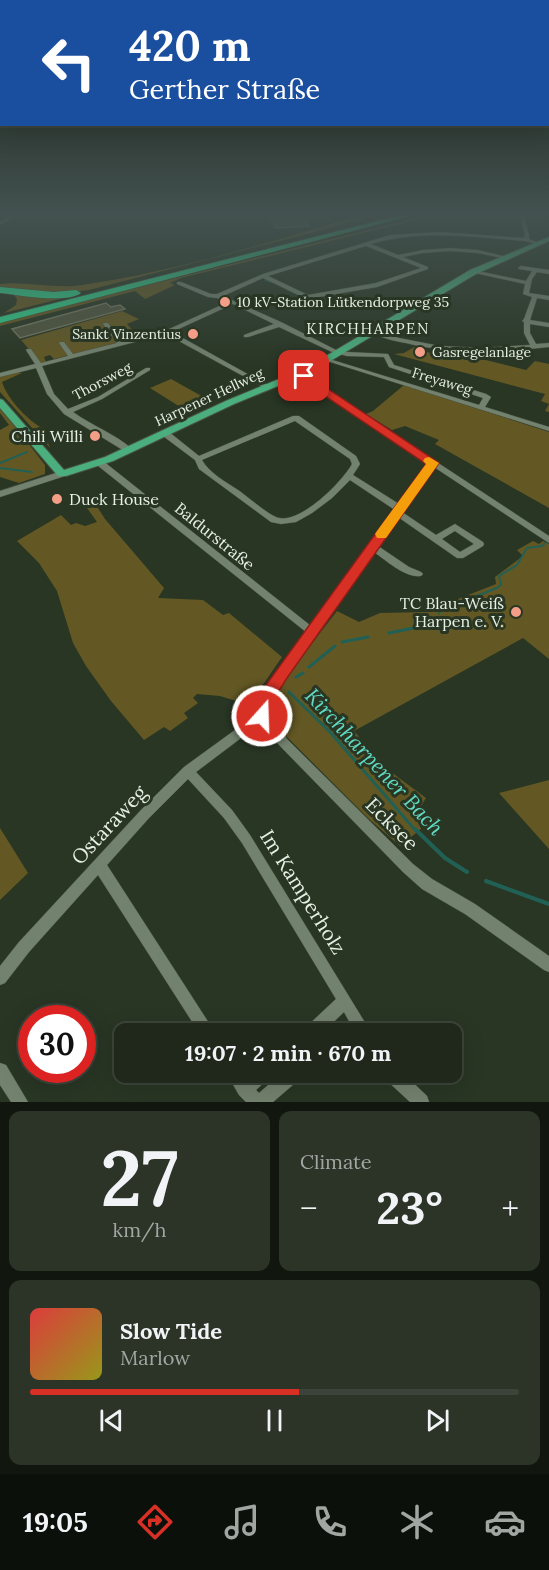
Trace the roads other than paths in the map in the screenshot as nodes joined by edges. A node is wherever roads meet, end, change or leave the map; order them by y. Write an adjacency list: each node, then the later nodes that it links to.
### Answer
1 (196, 266): 13 (highway)
2 (204, 266): 19 (highway)
3 (295, 266): 10 (street)
4 (422, 266): 10 (street)
5 (486, 266): 8 (main road, Harpener Hellweg)
6 (520, 268): 7 (street)
7 (535, 270): 9 (street); 12 (street)
8 (473, 272): 12 (street); 24 (main road, Harpener Hellweg)
9 (549, 272)
10 (264, 276): 16 (street)
11 (179, 283): 16 (street)
12 (528, 284): 15 (street)
13 (114, 287): 14 (highway); 19 (highway)
14 (0, 291): 19 (highway)
15 (535, 295): 17 (street); 20 (street)
16 (218, 296): 18 (street)
17 (549, 297)
18 (233, 302): 22 (street); 25 (street)
19 (0, 316)
20 (525, 321): 23 (street); 30 (street)
21 (106, 324): 28 (street)
22 (281, 324): 26 (street); 32 (street)
23 (549, 325)
24 (376, 331): 30 (street); 32 (main road, Harpener Hellweg)
25 (167, 332): 28 (street); 39 (street)
26 (246, 336)
27 (62, 343): 33 (street)
28 (121, 344): 33 (street)
29 (549, 345): 30 (street)
30 (534, 347)
31 (29, 350): 35 (street)
32 (339, 352): 34 (main road, Harpener Hellweg); 41 (street)
33 (72, 357): 35 (street)
34 (327, 360): 37 (main road, Harpener Hellweg); 41 (street, Freyaweg)
35 (38, 366): 38 (street); 42 (street)
36 (148, 369): 42 (street, Thorsweg)
37 (300, 374): 39 (main road, Harpener Hellweg); 48 (street)
38 (0, 375)
39 (267, 387): 44 (main road, Harpener Hellweg)
40 (0, 402): 49 (main road)
41 (481, 407): 43 (street, Freyaweg)
42 (68, 412): 45 (street)
43 (549, 429)
44 (166, 434): 45 (main road, Harpener Hellweg); 46 (street)
45 (129, 450): 47 (main road, Harpener Hellweg)
46 (198, 459): 50 (street); 50 (street)
47 (100, 463): 49 (main road, Harpener Hellweg); 57 (street, Baldurstraße)
48 (433, 463): 52 (street); 54 (street)
49 (62, 474): 51 (street, Harpener Hellweg)
50 (348, 475): 52 (street)
51 (0, 494)
52 (399, 511): 53 (street); 55 (street)
53 (436, 539)
54 (549, 540)
55 (373, 547): 56 (street); 57 (street)
56 (418, 573)
57 (312, 632): 58 (street)
58 (262, 711): 59 (street, Ostaraweg); 61 (street, Ecksee)
59 (188, 771): 60 (street, Ostaraweg); 63 (street, Im Kamperholz)
60 (99, 864): 62 (street, Ostaraweg); 64 (street)
61 (549, 964)
62 (0, 978)
63 (345, 1002): 65 (street); 66 (street, Im Kamperholz)
64 (202, 1023)
65 (321, 1023)
66 (358, 1023)
67 (0, 1071): 73 (street)
68 (241, 1083): 72 (street)
69 (251, 1083): 72 (street)
70 (283, 1083): 75 (street)
71 (401, 1083): 76 (street)
72 (245, 1089): 74 (street)
73 (20, 1102)
74 (256, 1102)
75 (261, 1102)
76 (421, 1102)

